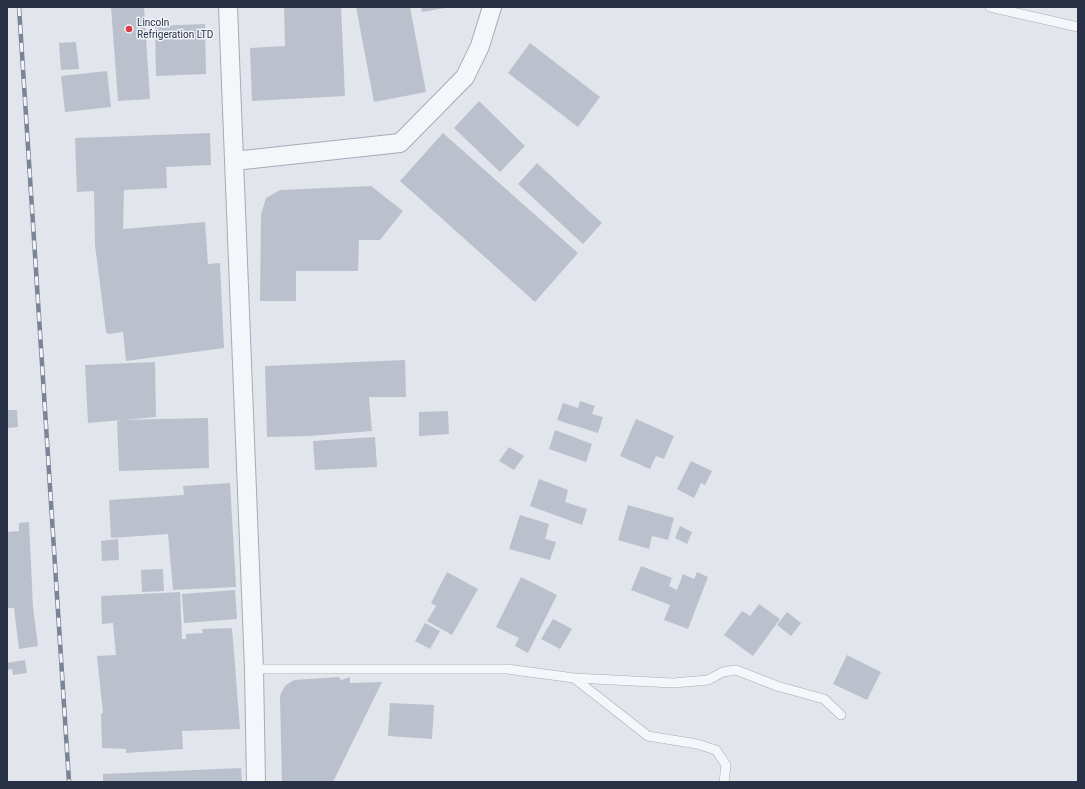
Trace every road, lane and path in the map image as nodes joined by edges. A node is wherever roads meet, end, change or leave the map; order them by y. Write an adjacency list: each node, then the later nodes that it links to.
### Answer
1 (228, 7): 5 (street)
2 (492, 7): 5 (street)
3 (990, 7): 4 (lane)
4 (1078, 27)
5 (234, 161): 6 (street)
6 (254, 669): 7 (lane); 9 (street)
7 (574, 678): 8 (lane); 10 (lane)
8 (841, 715)
9 (256, 782)
10 (724, 782)

